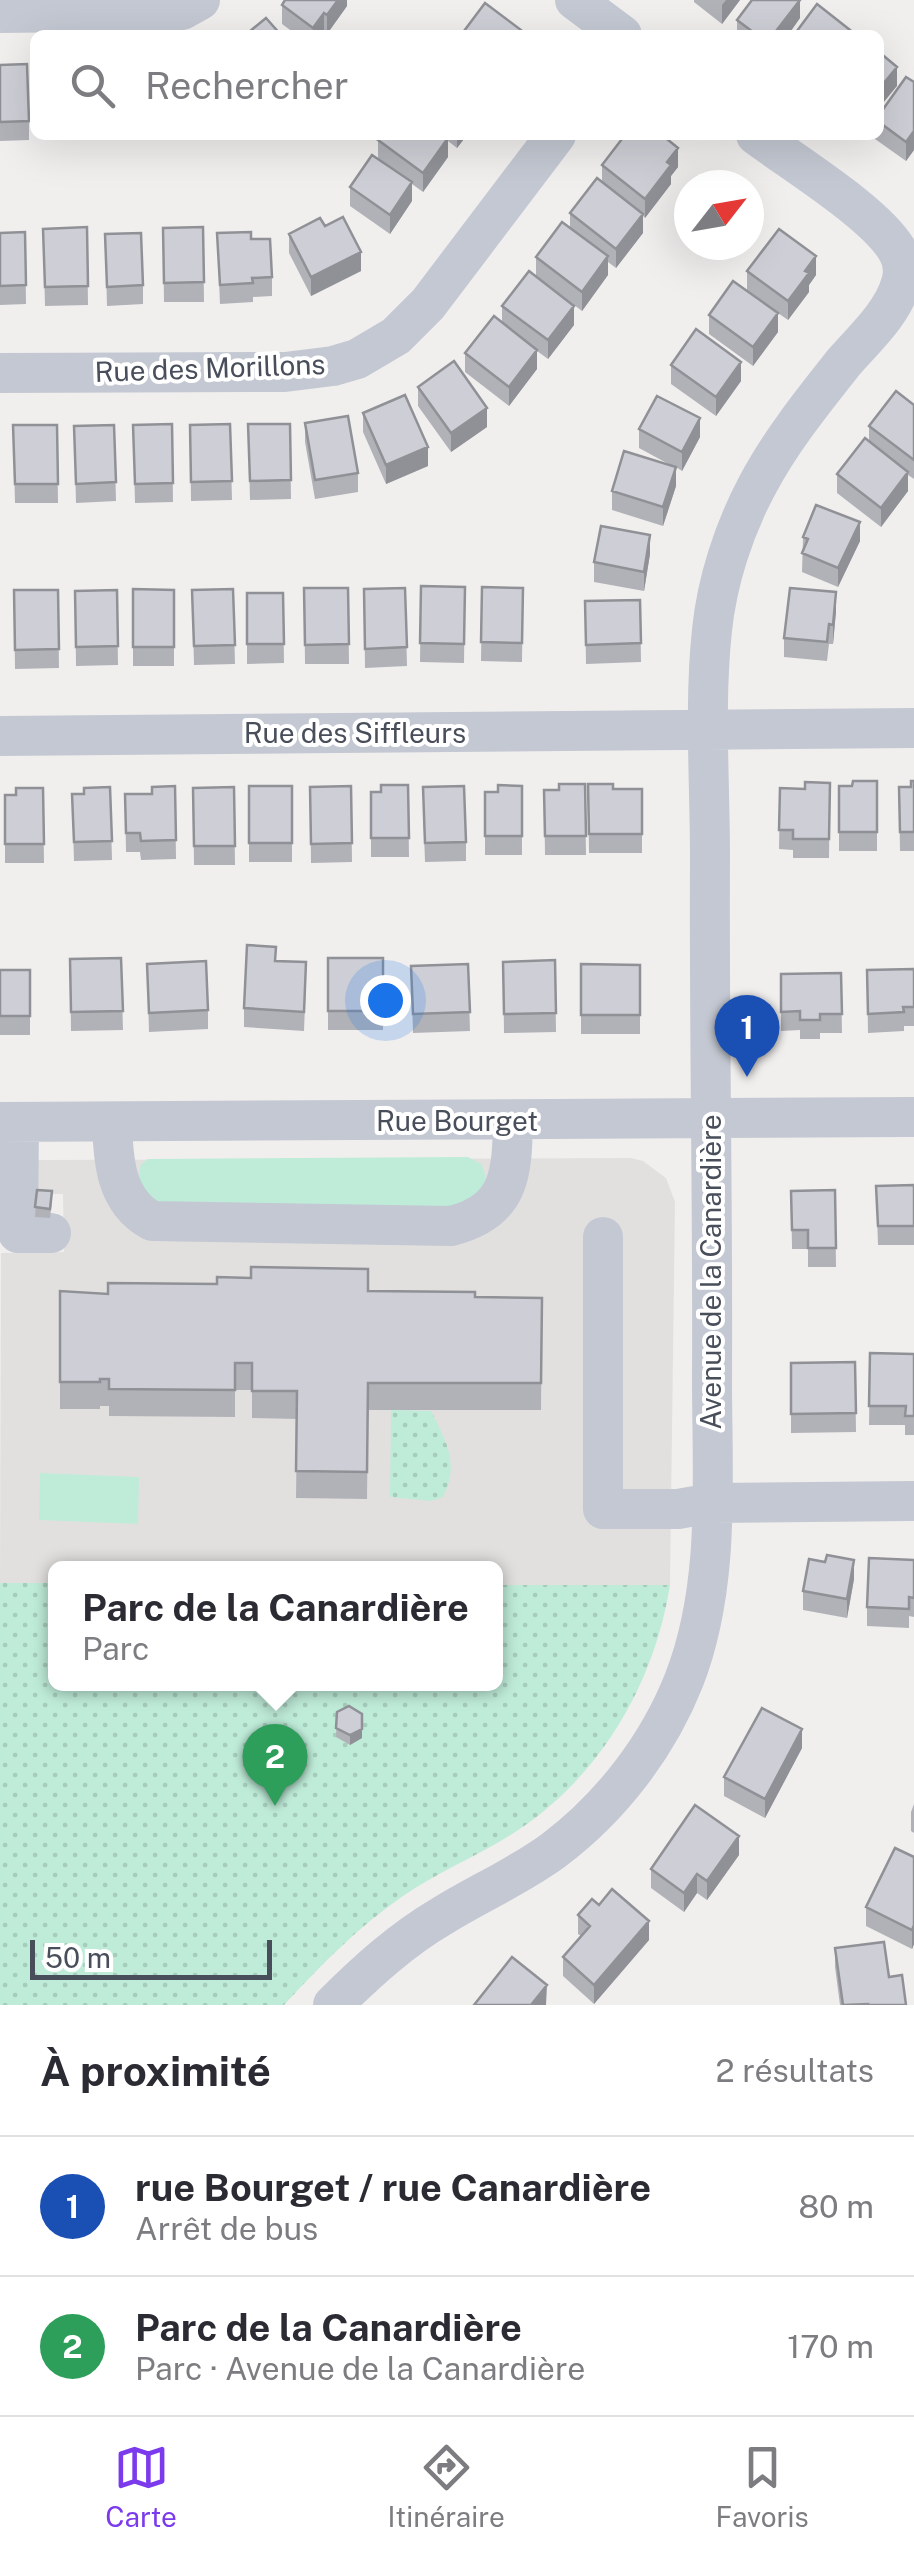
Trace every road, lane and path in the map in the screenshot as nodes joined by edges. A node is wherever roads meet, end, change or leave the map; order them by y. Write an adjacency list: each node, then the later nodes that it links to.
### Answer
1 (200, 0): 3 (street)
2 (575, 0): 4 (street)
3 (0, 13)
4 (615, 30)
5 (552, 140): 7 (street, Rue des Morillons)
6 (763, 140): 9 (street, Avenue de la Canardière)
7 (0, 373)
8 (914, 728): 9 (street, Rue des Siffleurs)
9 (710, 731): 10 (street, Rue des Siffleurs); 12 (street, Avenue de la Canardière)
10 (0, 736)
11 (914, 1117): 12 (street, Rue Bourget)
12 (710, 1119): 13 (street, Rue Bourget); 19 (street, Avenue de la Canardière)
13 (513, 1120): 15 (street, Rue Bourget); 15 (street)
14 (10, 1122): 15 (street, Rue Bourget); 16 (street)
15 (112, 1122)
16 (51, 1234)
17 (604, 1237): 19 (street)
18 (914, 1501): 19 (street)
19 (712, 1504): 20 (street, Avenue de la Canardière)
20 (333, 2005)

